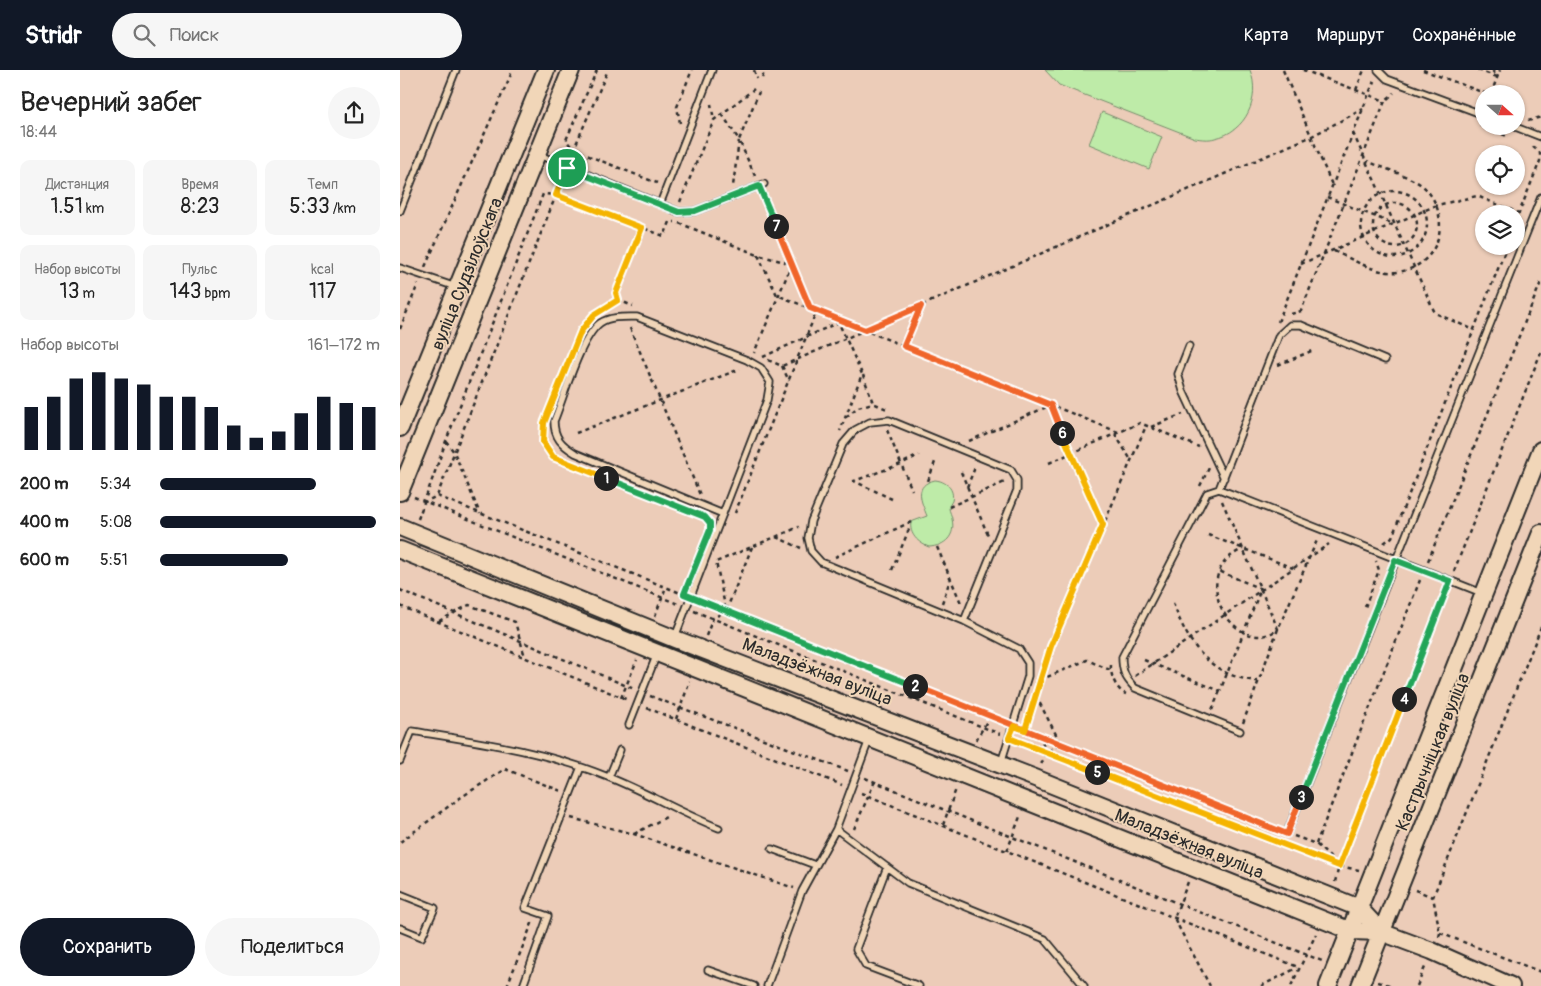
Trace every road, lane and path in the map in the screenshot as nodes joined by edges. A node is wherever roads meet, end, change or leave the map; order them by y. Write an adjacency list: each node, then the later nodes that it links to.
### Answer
1 (456, 70): 68 (lane)
2 (513, 70): 89 (path)
3 (546, 70): 90 (main road, вуліца Судзілоўскага)
4 (570, 70): 46 (main road, вуліца Судзілоўскага)
5 (597, 70): 45 (path)
6 (608, 70): 45 (path)
7 (692, 70): 36 (path)
8 (712, 70): 61 (lane)
9 (754, 70): 24 (path)
10 (766, 70): 23 (path)
11 (1283, 70): 40 (path)
12 (1303, 70): 28 (path)
13 (1364, 70): 28 (path)
14 (1378, 70): 33 (lane)
15 (1423, 70): 20 (path)
16 (1438, 70): 20 (path)
17 (1478, 70): 22 (path)
18 (1492, 70): 22 (path)
19 (1500, 70): 22 (path)
20 (1437, 75): 27 (path)
21 (1375, 77): 30 (path)
22 (1497, 77): 25 (path)
23 (762, 78)
24 (757, 79)
25 (1494, 85)
26 (754, 89): 34 (path)
27 (1475, 89)
28 (1356, 90): 30 (path)
29 (759, 92): 43 (path)
30 (1368, 94): 32 (path); 47 (path)
31 (714, 97): 35 (path)
32 (1363, 109): 38 (path); 40 (path)
33 (1475, 112)
34 (722, 114): 35 (path); 43 (path)
35 (714, 120): 62 (path)
36 (681, 130)
37 (1525, 131): 41 (lane)
38 (1353, 133): 47 (path); 54 (path)
39 (1505, 135): 42 (path)
40 (1312, 136): 54 (path); 93 (path)
41 (1541, 137)
42 (1513, 138)
43 (739, 140): 50 (path); 55 (path)
44 (1522, 142): 67 (path)
45 (574, 150): 49 (path); 52 (path)
46 (537, 154): 49 (lane); 155 (main road, вуліца Судзілоўскага)
47 (1363, 154): 48 (path); 63 (path)
48 (1367, 162): 57 (path); 65 (path)
49 (567, 168): 58 (path); 61 (lane)
50 (748, 180)
51 (740, 183): 55 (path)
52 (660, 184)
53 (761, 185): 61 (lane); 85 (path)
54 (1332, 185): 59 (path)
55 (733, 186): 56 (path)
56 (724, 190)
57 (1380, 194): 64 (path); 69 (path); 70 (path)
58 (556, 195): 76 (path); 136 (path); 139 (path)
59 (1327, 197): 63 (path); 86 (path)
60 (1541, 197): 186 (lane)
61 (660, 204)
62 (688, 204)
63 (1344, 204): 70 (path); 83 (path)
64 (1385, 205): 71 (path); 72 (path); 75 (path)
65 (1437, 205): 66 (path); 69 (path); 88 (path)
66 (1499, 205)
67 (1522, 205)
68 (400, 211)
69 (1424, 211): 71 (path); 81 (path)
70 (1364, 212): 72 (path); 78 (path)
71 (1415, 215): 75 (path); 79 (path)
72 (1375, 216): 75 (path); 77 (path)
73 (684, 221): 74 (path)
74 (676, 222): 76 (path); 82 (path)
75 (1394, 224): 77 (path); 79 (path)
76 (642, 228): 92 (path)
77 (1374, 233): 78 (path); 79 (path)
78 (1364, 238): 80 (path); 81 (path)
79 (1403, 245): 81 (path)
80 (1334, 251): 83 (path); 88 (path)
81 (1408, 254): 88 (path)
82 (758, 255): 85 (path); 91 (path)
83 (1323, 255): 86 (path); 98 (path)
84 (1504, 255): 104 (path)
85 (792, 264): 91 (path); 95 (path)
86 (1300, 264): 98 (path)
87 (400, 268): 89 (lane)
88 (1414, 268): 104 (path)
89 (422, 276): 90 (lane); 102 (path)
90 (456, 287): 129 (main road, вуліца Судзілоўскага)
91 (777, 295): 95 (path); 111 (path)
92 (618, 300): 94 (path); 96 (path)
93 (921, 306): 103 (path); 107 (path)
94 (636, 307)
95 (810, 308): 97 (path)
96 (602, 310)
97 (817, 310): 99 (path); 105 (path)
98 (1280, 316): 100 (path)
99 (838, 320): 103 (path); 105 (path); 106 (path)
100 (1276, 325)
101 (630, 328): 121 (path)
102 (400, 329)
103 (865, 330): 106 (path); 107 (path)
104 (1475, 330): 177 (path)
105 (806, 337): 111 (path); 113 (path)
106 (846, 338): 113 (path); 118 (path)
107 (904, 346): 123 (path)
108 (1189, 346): 149 (lane)
109 (1314, 350): 115 (path)
110 (1541, 352): 194 (path)
111 (762, 357): 116 (path)
112 (1281, 358): 115 (path)
113 (797, 360): 116 (path); 120 (path)
114 (1385, 360): 149 (lane)
115 (1278, 365): 119 (path)
116 (782, 366): 120 (path)
117 (742, 368): 121 (path)
118 (862, 374): 122 (path); 126 (path)
119 (1274, 374)
120 (788, 381): 165 (path)
121 (660, 400): 132 (path); 161 (path)
122 (873, 403): 124 (path); 126 (path)
123 (1051, 405): 133 (path); 135 (path); 140 (path)
124 (891, 410)
125 (1186, 413): 130 (path)
126 (844, 419): 134 (path)
127 (544, 423): 147 (path)
128 (1146, 426): 130 (path); 133 (path); 142 (path)
129 (400, 428)
130 (1150, 428): 137 (path)
131 (893, 431): 145 (path)
132 (576, 433)
133 (1117, 433): 140 (path); 142 (path)
134 (838, 436)
135 (961, 438)
136 (446, 440): 139 (path); 160 (path)
137 (1203, 449)
138 (1541, 450): 197 (main road, Кастрычніцкая вуліца)
139 (454, 452): 156 (path); 163 (path)
140 (1071, 453): 144 (path); 168 (path)
141 (919, 456): 145 (path)
142 (1131, 460): 168 (path)
143 (936, 462): 150 (path)
144 (1049, 463)
145 (901, 464): 154 (path); 158 (path)
146 (976, 465): 152 (path)
147 (580, 467)
148 (961, 472): 152 (path)
149 (1224, 478): 153 (lane)
150 (928, 481)
151 (1009, 485): 157 (path)
152 (967, 487): 157 (path)
153 (1220, 488): 186 (lane); 225 (lane)
154 (912, 490)
155 (400, 492)
156 (437, 496): 160 (path); 163 (path)
157 (971, 497): 162 (path); 171 (path)
158 (892, 499)
159 (1222, 499): 180 (path)
160 (423, 502): 204 (path)
161 (705, 506): 164 (lane); 164 (lane)
162 (949, 507)
163 (481, 514): 198 (path)
164 (723, 514): 198 (lane)
165 (734, 517)
166 (911, 522): 188 (path)
167 (803, 525): 176 (path)
168 (1103, 525): 221 (path)
169 (400, 527): 213 (main road, Маладзёжная вуліца)
170 (910, 527): 191 (path)
171 (993, 529)
172 (1541, 533): 259 (main road, Кастрычніцкая вуліца)
173 (1208, 535): 180 (path)
174 (1315, 535): 175 (path)
175 (1319, 536): 184 (path); 184 (path)
176 (775, 537): 178 (path); 183 (path)
177 (1379, 544)
178 (752, 547): 187 (path); 205 (path)
179 (937, 547): 193 (path)
180 (1242, 548): 189 (path); 192 (path); 195 (path)
181 (400, 550): 214 (main road, Маладзёжная вуліца)
182 (720, 553): 187 (path)
183 (806, 555)
184 (1310, 557): 189 (path); 210 (path)
185 (1372, 558): 203 (path)
186 (1395, 560): 194 (lane); 250 (lane)
187 (716, 562): 190 (path); 205 (path)
188 (837, 562)
189 (1293, 568): 195 (path)
190 (713, 570)
191 (892, 570)
192 (1219, 571): 195 (path); 206 (path)
193 (951, 579): 200 (path); 202 (path)
194 (1450, 581): 197 (lane); 255 (path)
195 (1261, 589): 206 (path); 210 (path); 211 (path)
196 (704, 593): 199 (path)
197 (1484, 594): 257 (main road, Кастрычніцкая вуліца)
198 (691, 597): 199 (path); 204 (lane)
199 (700, 601): 205 (path)
200 (965, 601)
201 (1173, 603): 212 (path)
202 (948, 606)
203 (1365, 607)
204 (686, 608): 213 (lane); 232 (path)
205 (726, 611): 227 (path)
206 (1223, 615): 211 (path); 212 (path)
207 (964, 620): 207 (lane); 227 (lane)
208 (438, 621): 215 (path)
209 (1541, 627): 262 (path)
210 (1278, 629): 211 (path); 222 (path)
211 (1243, 630): 219 (path)
212 (1189, 638): 217 (path); 219 (path)
213 (675, 639): 237 (main road, Маладзёжная вуліца)
214 (657, 652): 226 (lane); 231 (main road, Маладзёжная вуліца)
215 (526, 657)
216 (1144, 660): 217 (path)
217 (1152, 664): 220 (path); 223 (path)
218 (1110, 670): 221 (path)
219 (1227, 674): 222 (path); 223 (path)
220 (1134, 676)
221 (1040, 680): 224 (path)
222 (1258, 681): 229 (path)
223 (1220, 691): 225 (path)
224 (1036, 694): 228 (path); 233 (path)
225 (1209, 718): 229 (lane)
226 (629, 725)
227 (1014, 726): 228 (path); 232 (lane)
228 (1025, 730): 230 (path)
229 (1240, 731)
230 (1038, 735): 233 (path); 235 (path)
231 (870, 738): 247 (lane); 266 (main road, Маладзёжная вуліца)
232 (1009, 738): 235 (path); 237 (lane)
233 (1061, 744): 248 (path)
234 (620, 750): 239 (lane)
235 (1046, 752): 255 (path)
236 (400, 760): 238 (lane)
237 (1000, 765): 263 (main road, Маладзёжная вуліца)
238 (581, 767): 239 (lane); 241 (lane)
239 (609, 777): 242 (lane)
240 (875, 781): 251 (path)
241 (571, 795): 243 (path); 252 (path); 265 (lane)
242 (678, 811): 246 (lane); 249 (path)
243 (572, 817): 245 (path); 249 (path)
244 (1282, 821): 248 (path)
245 (568, 825)
246 (719, 828)
247 (836, 829): 251 (lane); 254 (lane)
248 (1278, 830): 250 (path)
249 (634, 834): 260 (path)
250 (1287, 834): 255 (path)
251 (847, 836): 256 (lane)
252 (400, 842)
253 (772, 849): 254 (lane)
254 (815, 865): 260 (lane)
255 (1339, 866): 257 (path); 263 (path)
256 (887, 867): 279 (lane); 280 (lane)
257 (1374, 873): 264 (main road, Кастрычніцкая вуліца)
258 (1188, 882): 281 (path)
259 (1402, 885): 262 (path); 269 (main road, Кастрычніцкая вуліца)
260 (802, 891): 278 (lane)
261 (400, 894): 267 (lane)
262 (1432, 897): 270 (path)
263 (1332, 898): 264 (main road, Маладзёжная вуліца)
264 (1360, 908): 268 (main road, Кастрычніцкая вуліца); 269 (main road)
265 (536, 911): 275 (path); 276 (lane)
266 (1323, 920): 268 (main road, Маладзёжная вуліца); 272 (path)
267 (400, 928)
268 (1350, 931): 269 (main road); 284 (main road, Кастрычніцкая вуліца)
269 (1381, 932): 271 (main road); 285 (main road, Кастрычніцкая вуліца)
270 (1440, 933): 271 (path); 274 (path)
271 (1432, 951): 286 (path); 287 (main road)
272 (1298, 967): 282 (path); 283 (path)
273 (708, 970): 277 (lane)
274 (1541, 972)
275 (507, 986)
276 (522, 986)
277 (754, 986)
278 (767, 986)
279 (919, 986)
280 (1084, 986)
281 (1210, 986)
282 (1261, 986)
283 (1291, 986)
284 (1328, 986)
285 (1360, 986)
286 (1417, 986)
287 (1511, 986)

